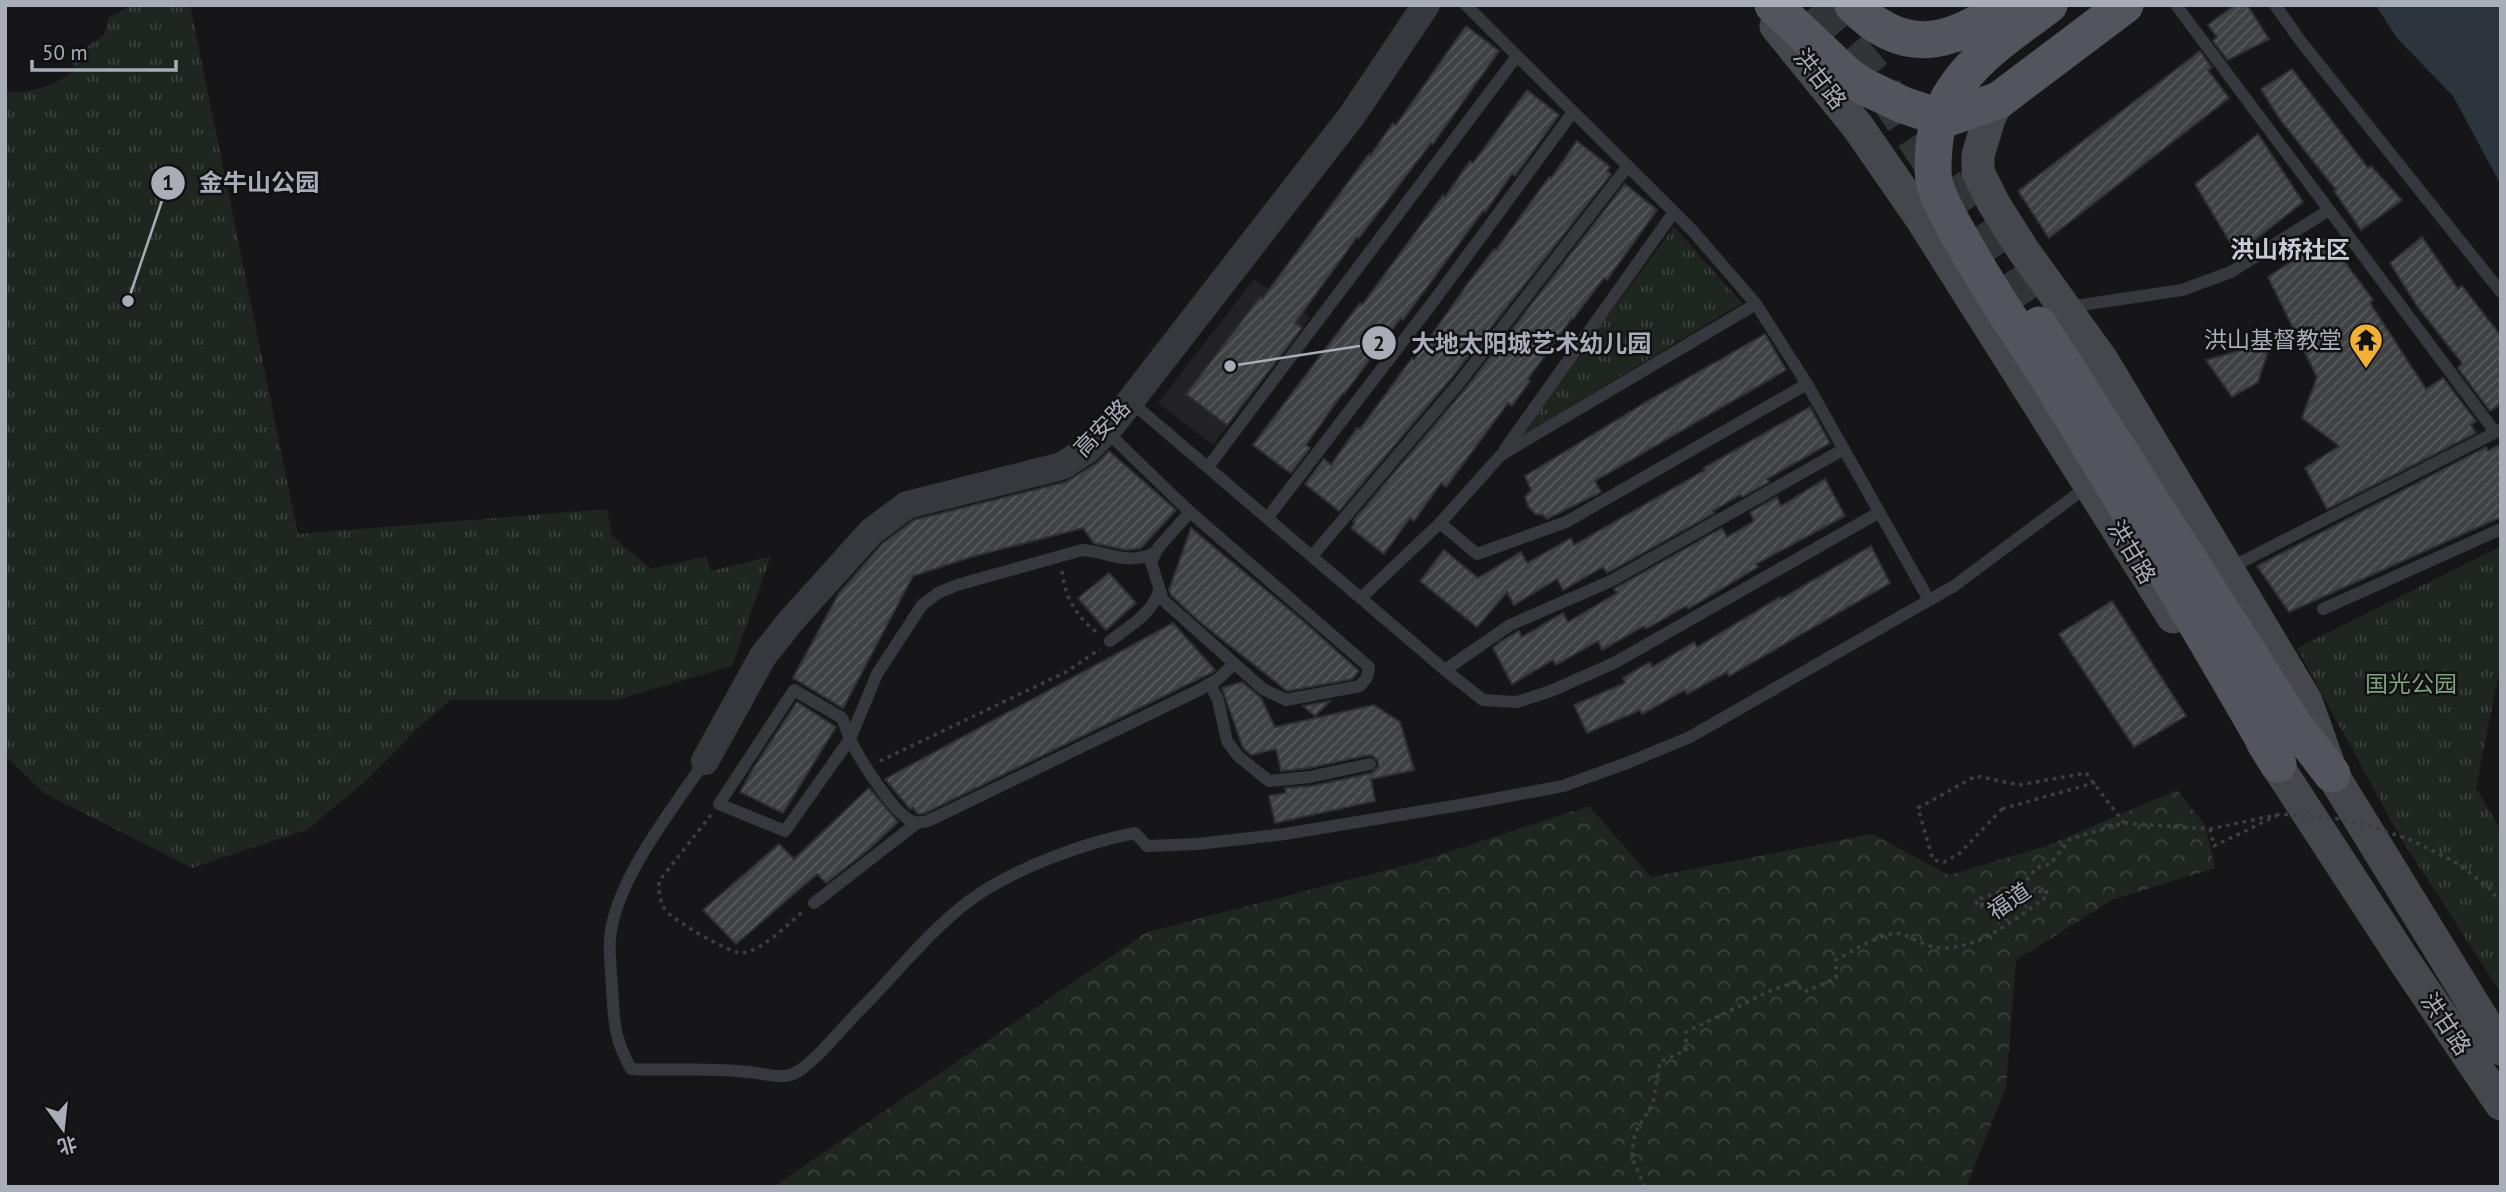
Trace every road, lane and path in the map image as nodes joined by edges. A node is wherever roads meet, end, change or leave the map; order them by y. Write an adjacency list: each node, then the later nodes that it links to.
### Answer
1 (1426, 5): 12 (street, 高安路)
2 (1437, 5): 12 (street, 高安路)
3 (1466, 5): 13 (lane)
4 (1758, 5): 20 (main road, 洪甘路)
5 (1773, 5): 14 (main road)
6 (1853, 5): 11 (main road)
7 (2049, 5): 52 (main road, bridge)
8 (2125, 5): 14 (main road)
9 (2176, 5): 18 (lane)
10 (2275, 5): 21 (lane)
11 (1992, 15)
12 (1410, 30): 25 (street, 高安路)
13 (1517, 55): 15 (lane); 30 (lane)
14 (1999, 100): 17 (main road, 洪甘路)
15 (1573, 112): 16 (lane); 34 (lane)
16 (1628, 166): 19 (lane); 39 (lane)
17 (1994, 204): 20 (main road); 23 (main road, 洪甘路)
18 (2329, 210): 23 (lane); 27 (lane)
19 (1674, 212): 22 (lane); 29 (lane)
20 (1921, 218): 31 (main road, 洪甘路)
21 (2501, 292)
22 (1756, 304): 24 (lane); 29 (lane)
23 (2053, 316): 40 (main road, 洪甘路); 54 (main road)
24 (1808, 384): 28 (lane); 35 (lane)
25 (1130, 400): 26 (street, 高安路); 30 (lane)
26 (1106, 430): 32 (lane); 50 (street, 高安路)
27 (2498, 431): 40 (lane)
28 (1844, 449): 33 (lane); 47 (lane)
29 (1501, 455): 35 (lane)
30 (1208, 467): 34 (lane)
31 (2091, 485): 43 (lane); 52 (main road, 洪甘路)
32 (1190, 512): 37 (lane); 46 (lane)
33 (1878, 513): 43 (lane); 47 (lane)
34 (1268, 517): 39 (lane)
35 (1440, 523): 42 (lane)
36 (2501, 529): 44 (lane)
37 (1155, 553): 38 (lane); 41 (lane)
38 (1060, 556): 45 (path); 49 (lane)
39 (1312, 556): 42 (lane)
40 (2228, 570): 54 (main road, 洪甘路)
41 (1160, 591): 45 (lane); 46 (lane)
42 (1361, 598): 47 (lane)
43 (1929, 600): 50 (lane)
44 (2323, 608)
45 (1110, 641): 53 (path)
46 (1234, 664): 48 (lane)
47 (1445, 670)
48 (1210, 684): 51 (lane); 59 (lane)
49 (850, 739): 53 (lane); 57 (lane); 57 (lane)
50 (705, 761)
51 (1370, 764)
52 (2278, 764): 56 (main road, 洪甘路)
53 (866, 768): 59 (lane)
54 (2332, 774): 63 (main road, 洪甘路)
55 (2097, 782): 58 (path, bridge)
56 (2302, 803): 60 (path); 64 (main road, 洪甘路)
57 (719, 804): 61 (path)
58 (2124, 822): 60 (path, 福道, bridge); 65 (path, 福道, bridge)
59 (917, 823): 61 (lane)
60 (2210, 829): 62 (path, 福道, bridge)
61 (814, 903)
62 (2501, 903)
63 (2501, 1049)
64 (2501, 1104)
65 (1645, 1187)

